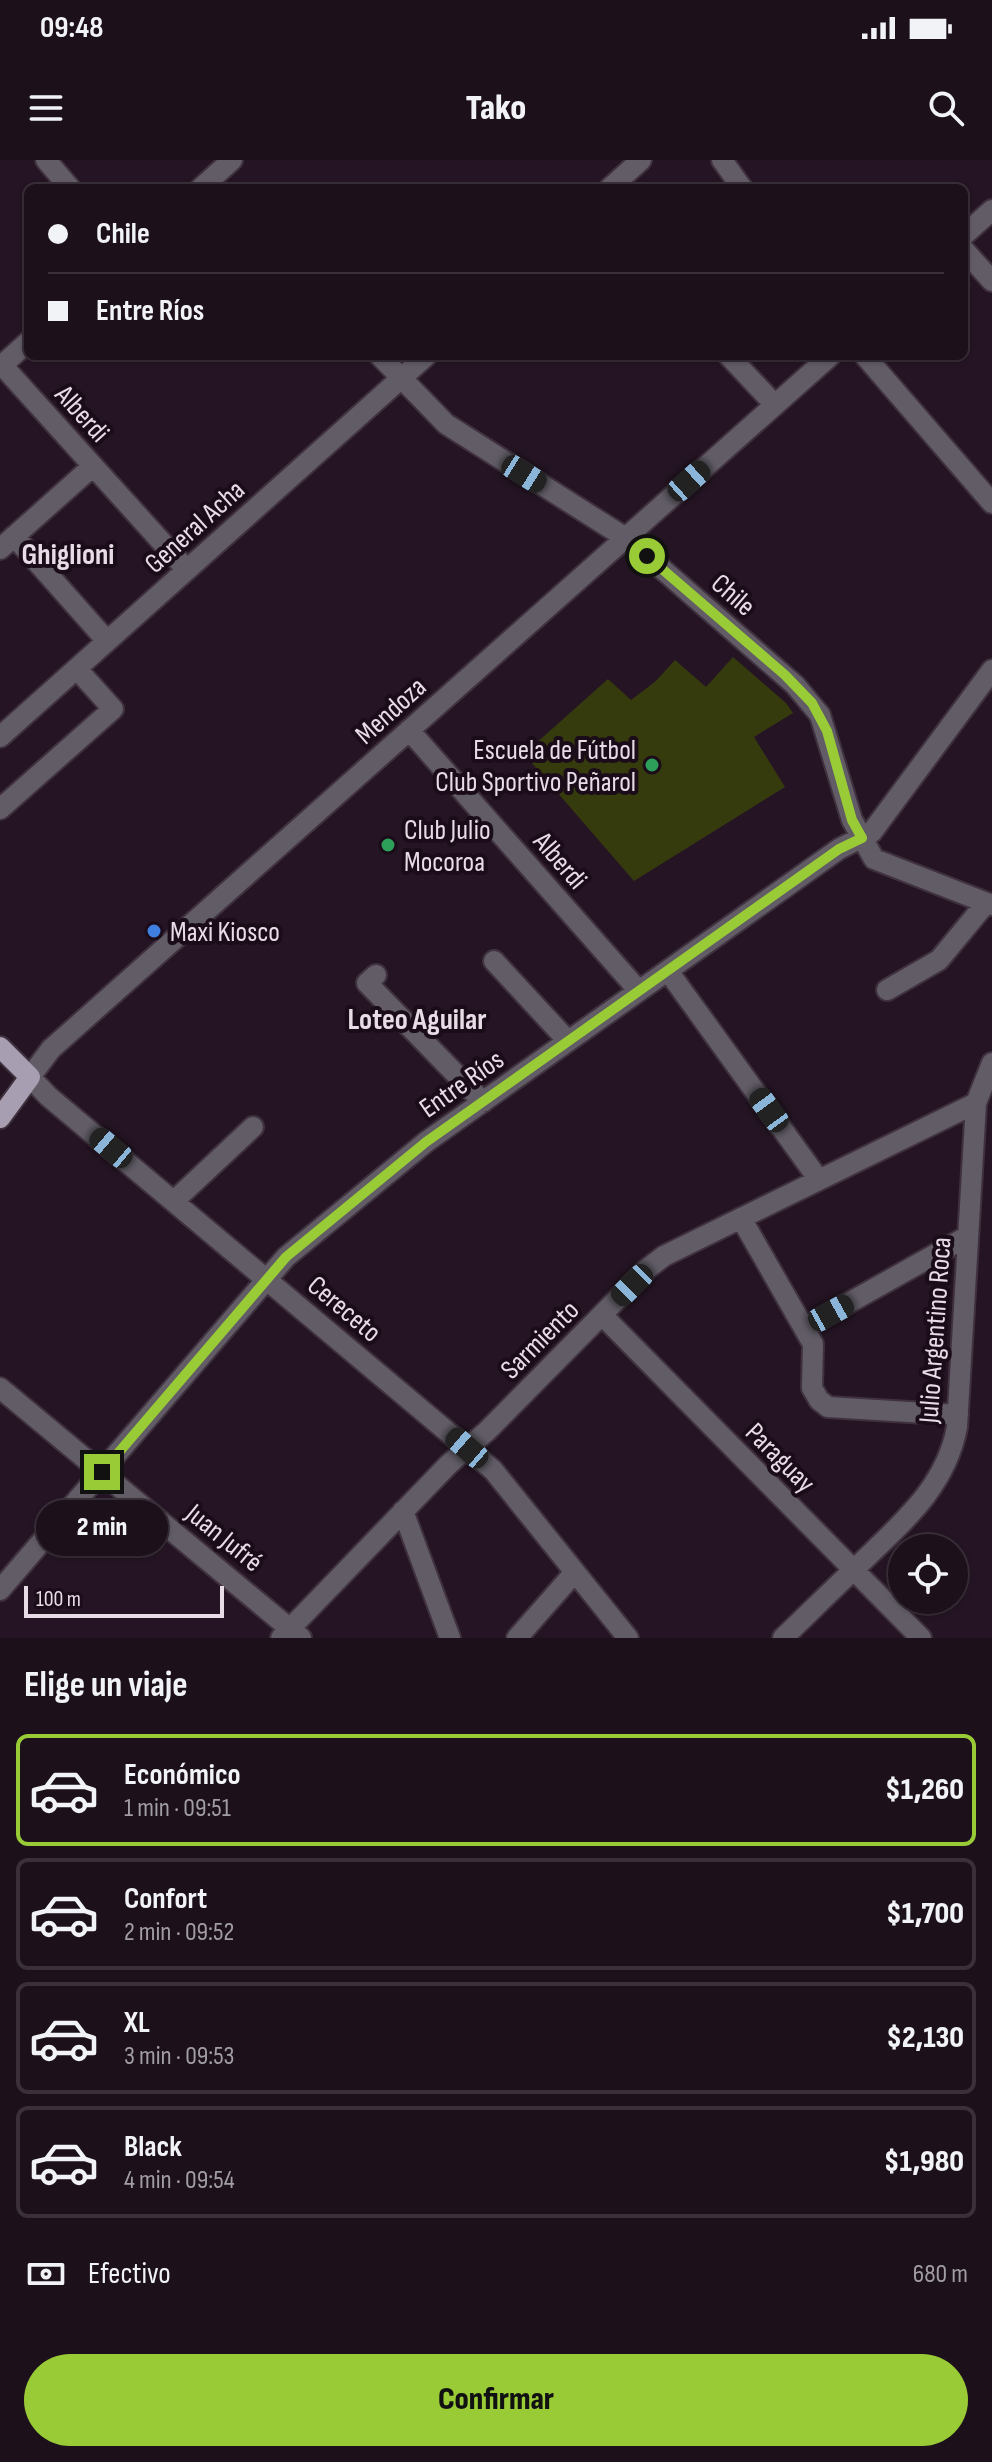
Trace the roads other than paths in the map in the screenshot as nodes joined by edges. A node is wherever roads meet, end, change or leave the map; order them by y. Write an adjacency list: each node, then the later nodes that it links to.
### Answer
1 (641, 160): 7 (street)
2 (722, 160): 8 (street)
3 (55, 163): 5 (street)
4 (227, 174): 6 (street)
5 (68, 184)
6 (208, 184)
7 (614, 184)
8 (739, 184)
9 (992, 210): 10 (street)
10 (968, 231)
11 (968, 254): 12 (street)
12 (992, 281)
13 (24, 346): 19 (street)
14 (383, 360): 20 (street, Chile)
15 (421, 360): 20 (street, General Acha)
16 (733, 360): 21 (street)
17 (826, 360): 21 (street, Mendoza)
18 (868, 360): 23 (street)
19 (1, 366): 22 (street, Alberdi)
20 (400, 379): 24 (street, Chile); 26 (street, General Acha)
21 (775, 405): 24 (street, Mendoza)
22 (93, 466): 25 (street); 26 (street, Alberdi)
23 (992, 503)
24 (625, 538): 30 (street, Mendoza); 33 (street, Chile)
25 (7, 542): 27 (street)
26 (187, 570): 27 (street, General Acha)
27 (107, 641): 28 (street, General Acha)
28 (77, 669): 31 (street, General Acha); 32 (street)
29 (992, 670): 33 (street, Entre Ríos)
30 (409, 730): 39 (street, Alberdi); 43 (street, Mendoza)
31 (0, 737)
32 (0, 809)
33 (862, 838): 34 (street, Chile); 36 (street, Entre Ríos)
34 (989, 904): 38 (street)
35 (494, 961): 40 (street)
36 (668, 971): 39 (street, Entre Ríos); 49 (street)
37 (376, 975): 44 (street)
38 (887, 990)
39 (639, 991): 40 (street, Entre Ríos)
40 (568, 1041): 44 (street, Entre Ríos)
41 (0, 1047): 43 (main road, Cereceto)
42 (992, 1063): 45 (street)
43 (30, 1077): 46 (main road, Mendoza); 50 (street, Cereceto)
44 (483, 1102): 53 (street, Entre Ríos)
45 (976, 1103): 48 (street, Julio Argentino Roca); 49 (street, Sarmiento)
46 (0, 1118)
47 (253, 1127): 50 (street)
48 (983, 1140): 52 (street, Julio Argentino Roca)
49 (819, 1180): 51 (street, Sarmiento)
50 (174, 1201): 53 (street, Cereceto)
51 (741, 1218): 54 (street, Sarmiento); 55 (street)
52 (968, 1236): 55 (street); 57 (street, Julio Argentino Roca)
53 (267, 1279): 58 (street, Cereceto); 59 (street, Entre Ríos)
54 (602, 1315): 58 (street, Sarmiento); 61 (street, Paraguay)
55 (804, 1328): 57 (street)
56 (0, 1388): 59 (street, Juan Jufré)
57 (958, 1415): 61 (street, Julio Argentino Roca)
58 (467, 1448): 60 (street, Sarmiento); 62 (street, Cereceto)
59 (102, 1472): 63 (street, Entre Ríos); 64 (street, Juan Jufré)
60 (403, 1511): 64 (street, Sarmiento); 65 (street)
61 (854, 1569): 68 (street, Julio Argentino Roca); 69 (street, Paraguay)
62 (575, 1572): 66 (street); 67 (street, Cereceto)
63 (0, 1590)
64 (291, 1635)
65 (450, 1638)
66 (517, 1638)
67 (628, 1638)
68 (783, 1638)
69 (921, 1638)

